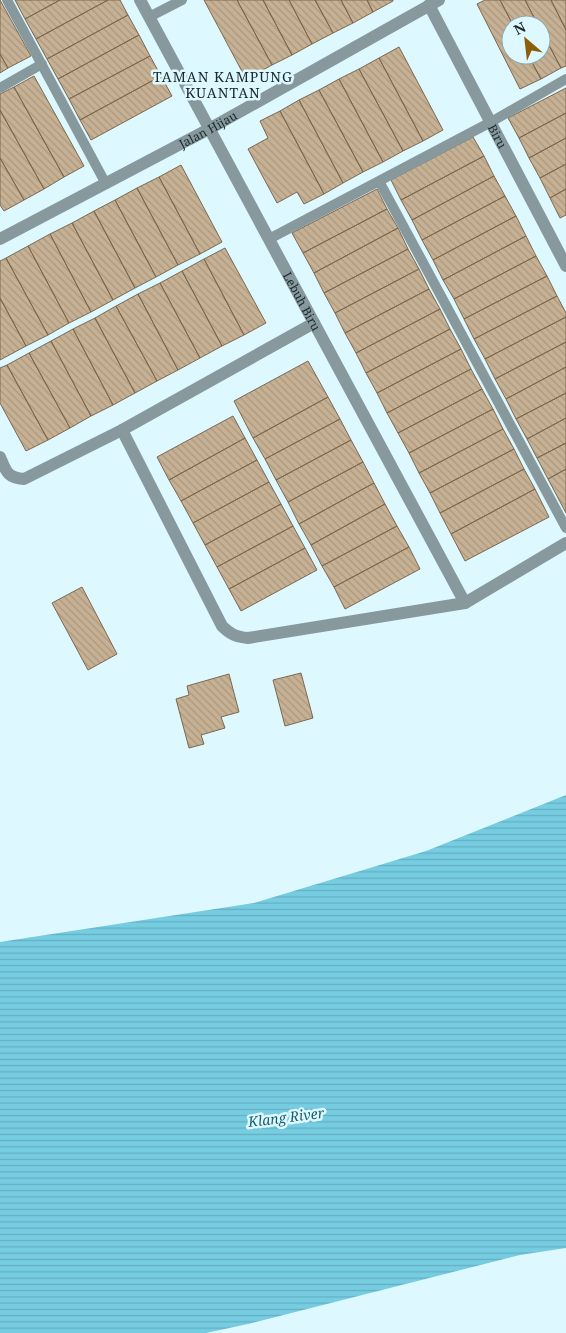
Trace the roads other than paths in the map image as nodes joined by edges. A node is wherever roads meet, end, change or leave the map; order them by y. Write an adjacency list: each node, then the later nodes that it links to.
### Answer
1 (7, 0): 6 (lane)
2 (140, 0): 5 (street, Lebuh Biru)
3 (182, 0): 5 (lane)
4 (434, 3): 9 (street, Biru); 10 (street, Jalan Hijau)
5 (149, 17): 10 (street, Lebuh Biru)
6 (42, 64): 8 (lane); 12 (lane)
7 (566, 79): 9 (lane)
8 (0, 88)
9 (491, 122): 11 (lane); 15 (street, Biru)
10 (209, 129): 12 (street, Jalan Hijau); 13 (street, Lebuh Biru)
11 (378, 181): 13 (lane); 19 (lane)
12 (106, 184): 14 (street, Jalan Hijau)
13 (269, 238): 16 (street, Lebuh Biru)
14 (0, 239)
15 (566, 266)
16 (314, 323): 17 (street); 21 (street, Lebuh Biru)
17 (122, 430): 18 (street); 21 (street)
18 (0, 457)
19 (566, 528)
20 (566, 543): 21 (street)
21 (465, 603)

